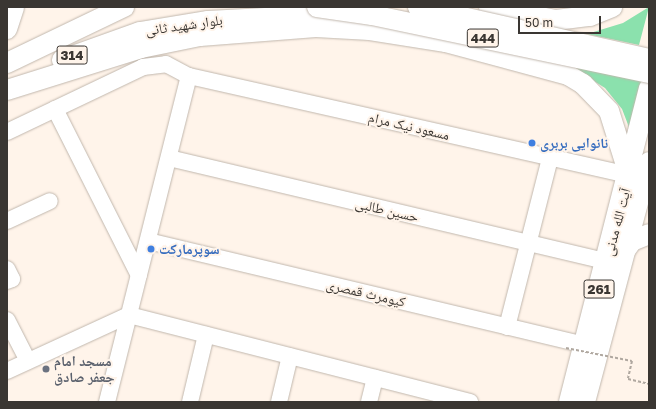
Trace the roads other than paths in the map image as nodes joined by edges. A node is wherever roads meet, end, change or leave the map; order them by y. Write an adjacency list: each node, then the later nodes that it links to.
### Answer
1 (14, 7): 9 (main road)
2 (124, 7): 11 (main road, 314)
3 (317, 7): 7 (main road, 444, bridge)
4 (418, 7): 10 (main road, 444, bridge)
5 (489, 7): 8 (main road)
6 (612, 7): 8 (main road)
7 (372, 15): 13 (main road, 444, bridge); 15 (main road, بلوار شهید ثانی / 314, bridge)
8 (556, 20): 12 (main road)
9 (7, 29)
10 (649, 59)
11 (7, 63)
12 (541, 66): 17 (main road); 23 (main road)
13 (649, 73)
14 (190, 76): 18 (street, مسعود نیک مرام); 20 (street); 21 (street, مسعود نیک مرام)
15 (7, 84)
16 (649, 88): 23 (main road, آیت الله مدنی / 261)
17 (7, 90)
18 (55, 109): 19 (street, مسعود نیک مرام); 33 (street)
19 (7, 132)
20 (169, 158): 29 (street); 30 (street, حسین طالبی)
21 (550, 158): 23 (street, مسعود نیک مرام); 30 (street)
22 (649, 162): 24 (main road, آیت الله مدنی / 261)
23 (629, 176): 31 (main road, آیت الله مدنی / 261)
24 (639, 195): 26 (main road); 31 (main road, آیت الله مدنی / 261)
25 (50, 201): 27 (street)
26 (649, 215)
27 (7, 222)
28 (649, 234): 31 (main road)
29 (148, 241): 33 (street); 37 (street, کیومرث قمصری)
30 (529, 243): 31 (street, حسین طالبی); 37 (street)
31 (615, 257): 39 (main road, آیت الله مدنی / 261); 50 (main road, آیت الله مدنی / 261)
32 (7, 269): 34 (street)
33 (139, 275): 35 (street)
34 (7, 281)
35 (129, 315): 38 (street); 41 (street); 45 (street)
36 (7, 320): 41 (street)
37 (507, 327): 39 (street, کیومرث قمصری)
38 (206, 335): 40 (street); 46 (street)
39 (575, 346): 49 (main road, آیت الله مدنی / 261)
40 (290, 356): 43 (street); 47 (street)
41 (28, 361): 42 (street)
42 (7, 371)
43 (375, 378): 44 (street); 48 (street)
44 (464, 401)
45 (107, 402)
46 (190, 402)
47 (279, 402)
48 (369, 402)
49 (569, 402)
50 (585, 402)

